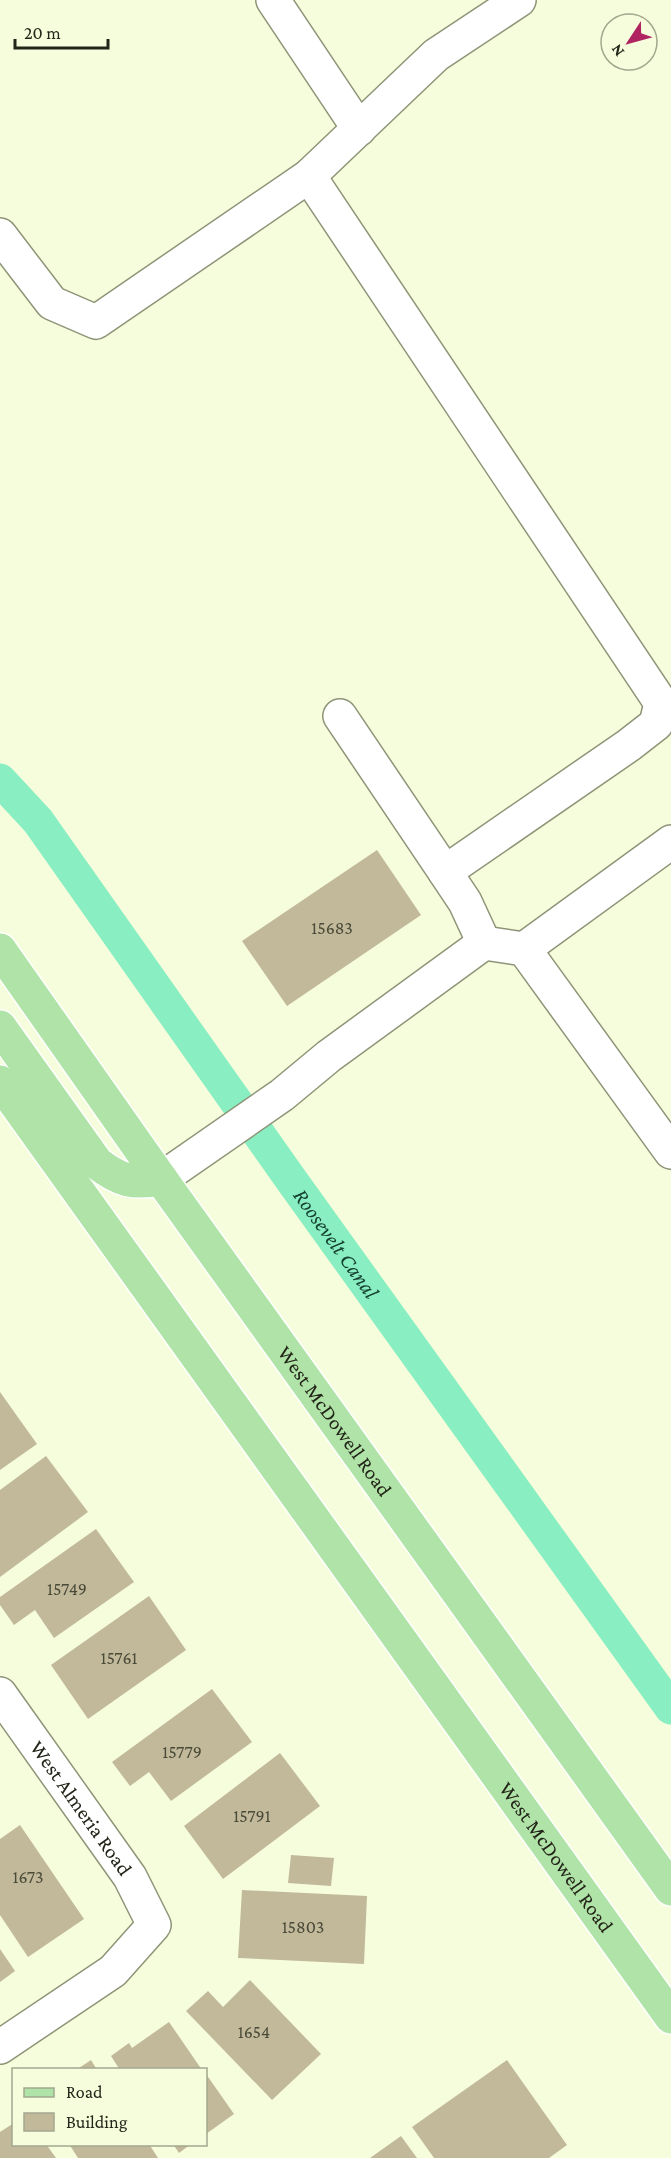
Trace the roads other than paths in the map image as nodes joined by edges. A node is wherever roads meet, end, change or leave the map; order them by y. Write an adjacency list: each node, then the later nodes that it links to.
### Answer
1 (273, 0): 3 (street)
2 (519, 0): 3 (street)
3 (358, 129): 4 (street)
4 (309, 176): 5 (street); 8 (street)
5 (0, 235)
6 (340, 717): 8 (street)
7 (671, 842): 11 (street)
8 (445, 872): 9 (street)
9 (484, 943): 11 (street); 15 (street)
10 (0, 950): 15 (main road, West McDowell Road)
11 (524, 950): 14 (street)
12 (0, 1027): 15 (main road)
13 (0, 1082): 18 (main road, West McDowell Road)
14 (671, 1152)
15 (161, 1179): 17 (main road, West McDowell Road)
16 (0, 1694): 19 (street, West Almeria Road)
17 (671, 1889)
18 (671, 2017)
19 (0, 2047)

